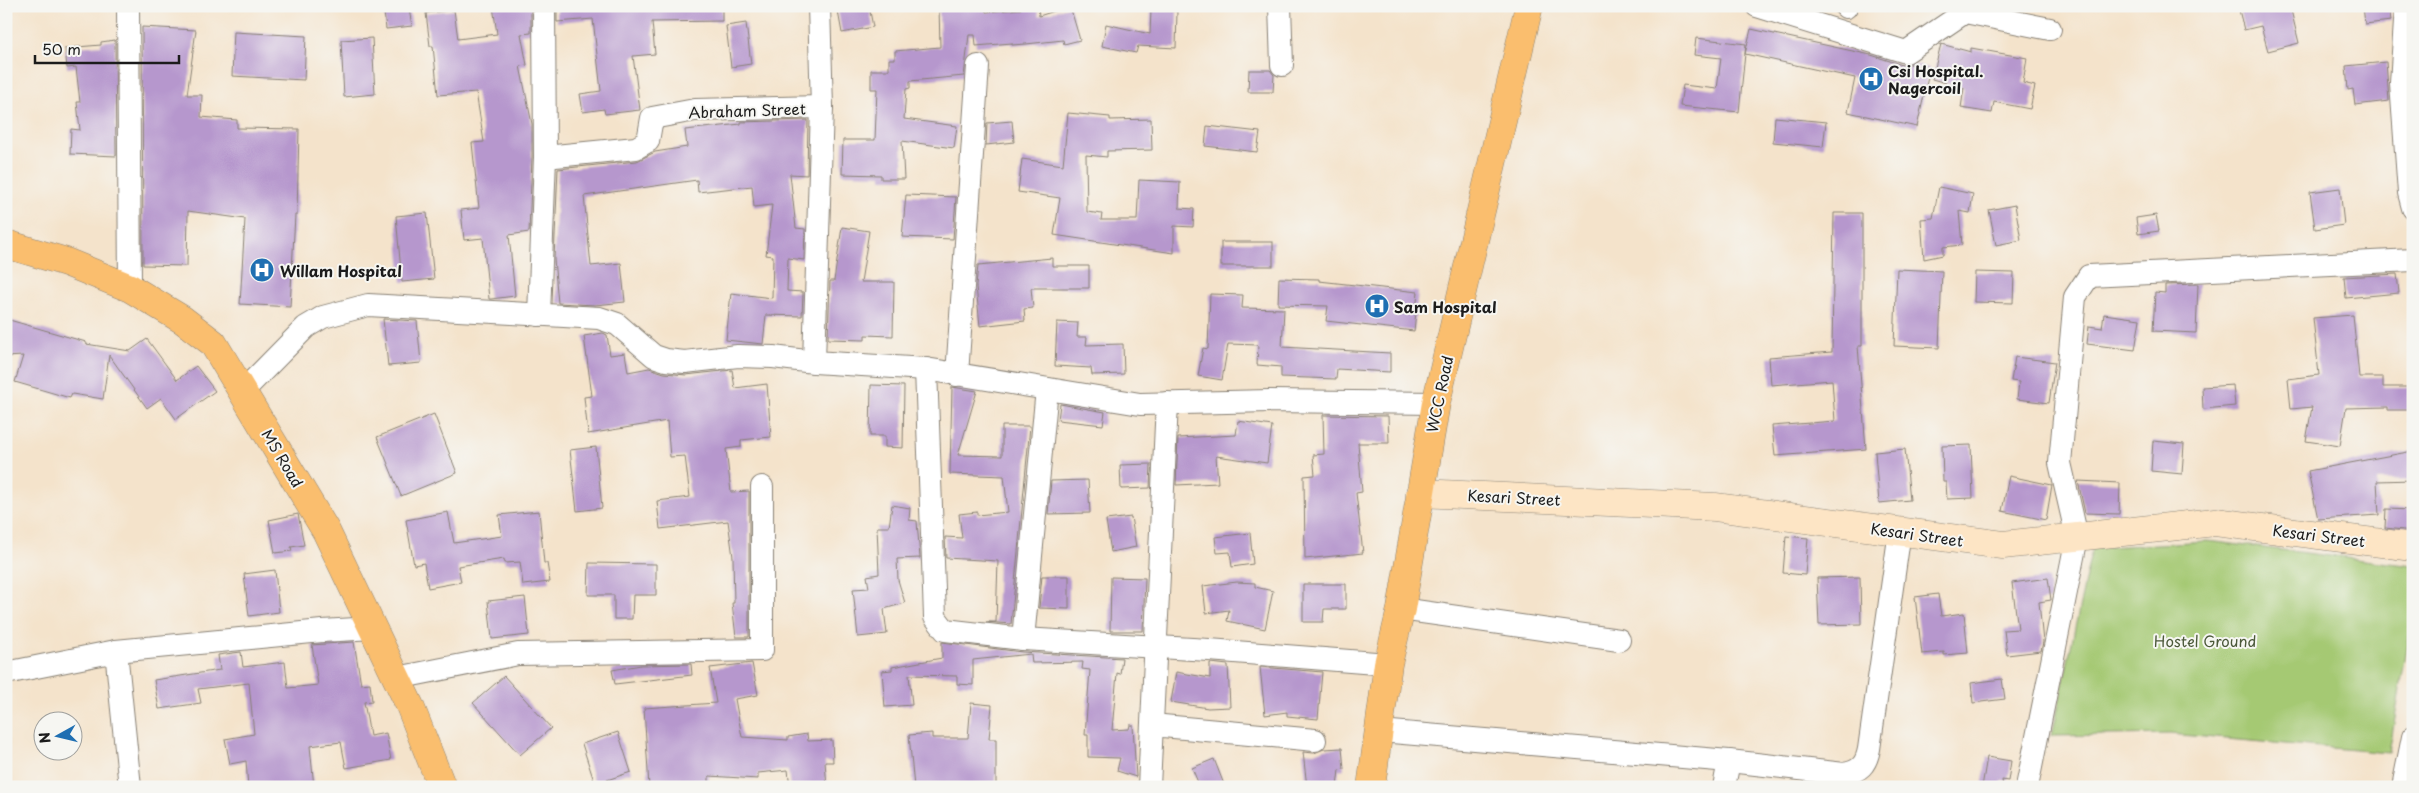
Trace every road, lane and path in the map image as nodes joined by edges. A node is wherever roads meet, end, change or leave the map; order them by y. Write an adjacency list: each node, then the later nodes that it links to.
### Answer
1 (128, 6): 16 (street)
2 (544, 6): 12 (street)
3 (819, 6): 11 (street)
4 (1280, 6): 9 (street)
5 (1529, 6): 23 (main road, WCC Road)
6 (1757, 6): 8 (street)
7 (2406, 6): 13 (street)
8 (2050, 29)
9 (1282, 64)
10 (978, 66): 20 (street)
11 (822, 107): 12 (street, Abraham Street); 18 (street)
12 (545, 156): 17 (street)
13 (2413, 208)
14 (6, 244): 16 (main road, MS Road)
15 (2413, 260): 28 (street)
16 (130, 288): 22 (main road, MS Road)
17 (539, 314): 18 (street); 22 (street)
18 (814, 362): 19 (street)
19 (926, 370): 20 (street); 32 (street)
20 (957, 375): 21 (street)
21 (1047, 389): 24 (street); 32 (street)
22 (243, 391): 31 (main road, MS Road)
23 (1436, 403): 24 (street); 26 (main road, WCC Road)
24 (1167, 404): 34 (street)
25 (762, 486): 38 (street)
26 (1420, 492): 27 (street, Kesari Street); 30 (main road, WCC Road)
27 (1900, 531): 28 (street, Kesari Street); 43 (street)
28 (2077, 537): 29 (street, Kesari Street); 49 (street)
29 (2413, 547)
30 (1400, 609): 33 (street); 36 (main road, WCC Road)
31 (373, 628): 35 (street); 38 (main road, MS Road)
32 (1023, 639): 34 (street)
33 (1619, 640)
34 (1156, 647): 36 (street); 39 (street)
35 (116, 651): 37 (street); 44 (street)
36 (1388, 664): 40 (main road, WCC Road)
37 (6, 673)
38 (397, 678): 45 (main road, MS Road)
39 (1152, 725): 42 (street); 46 (street)
40 (1380, 731): 43 (street); 47 (main road, WCC Road)
41 (2413, 737): 50 (street)
42 (1315, 740)
43 (1729, 761): 48 (street)
44 (130, 787)
45 (442, 787)
46 (1150, 787)
47 (1371, 787)
48 (1724, 787)
49 (2027, 787)
50 (2403, 787)

